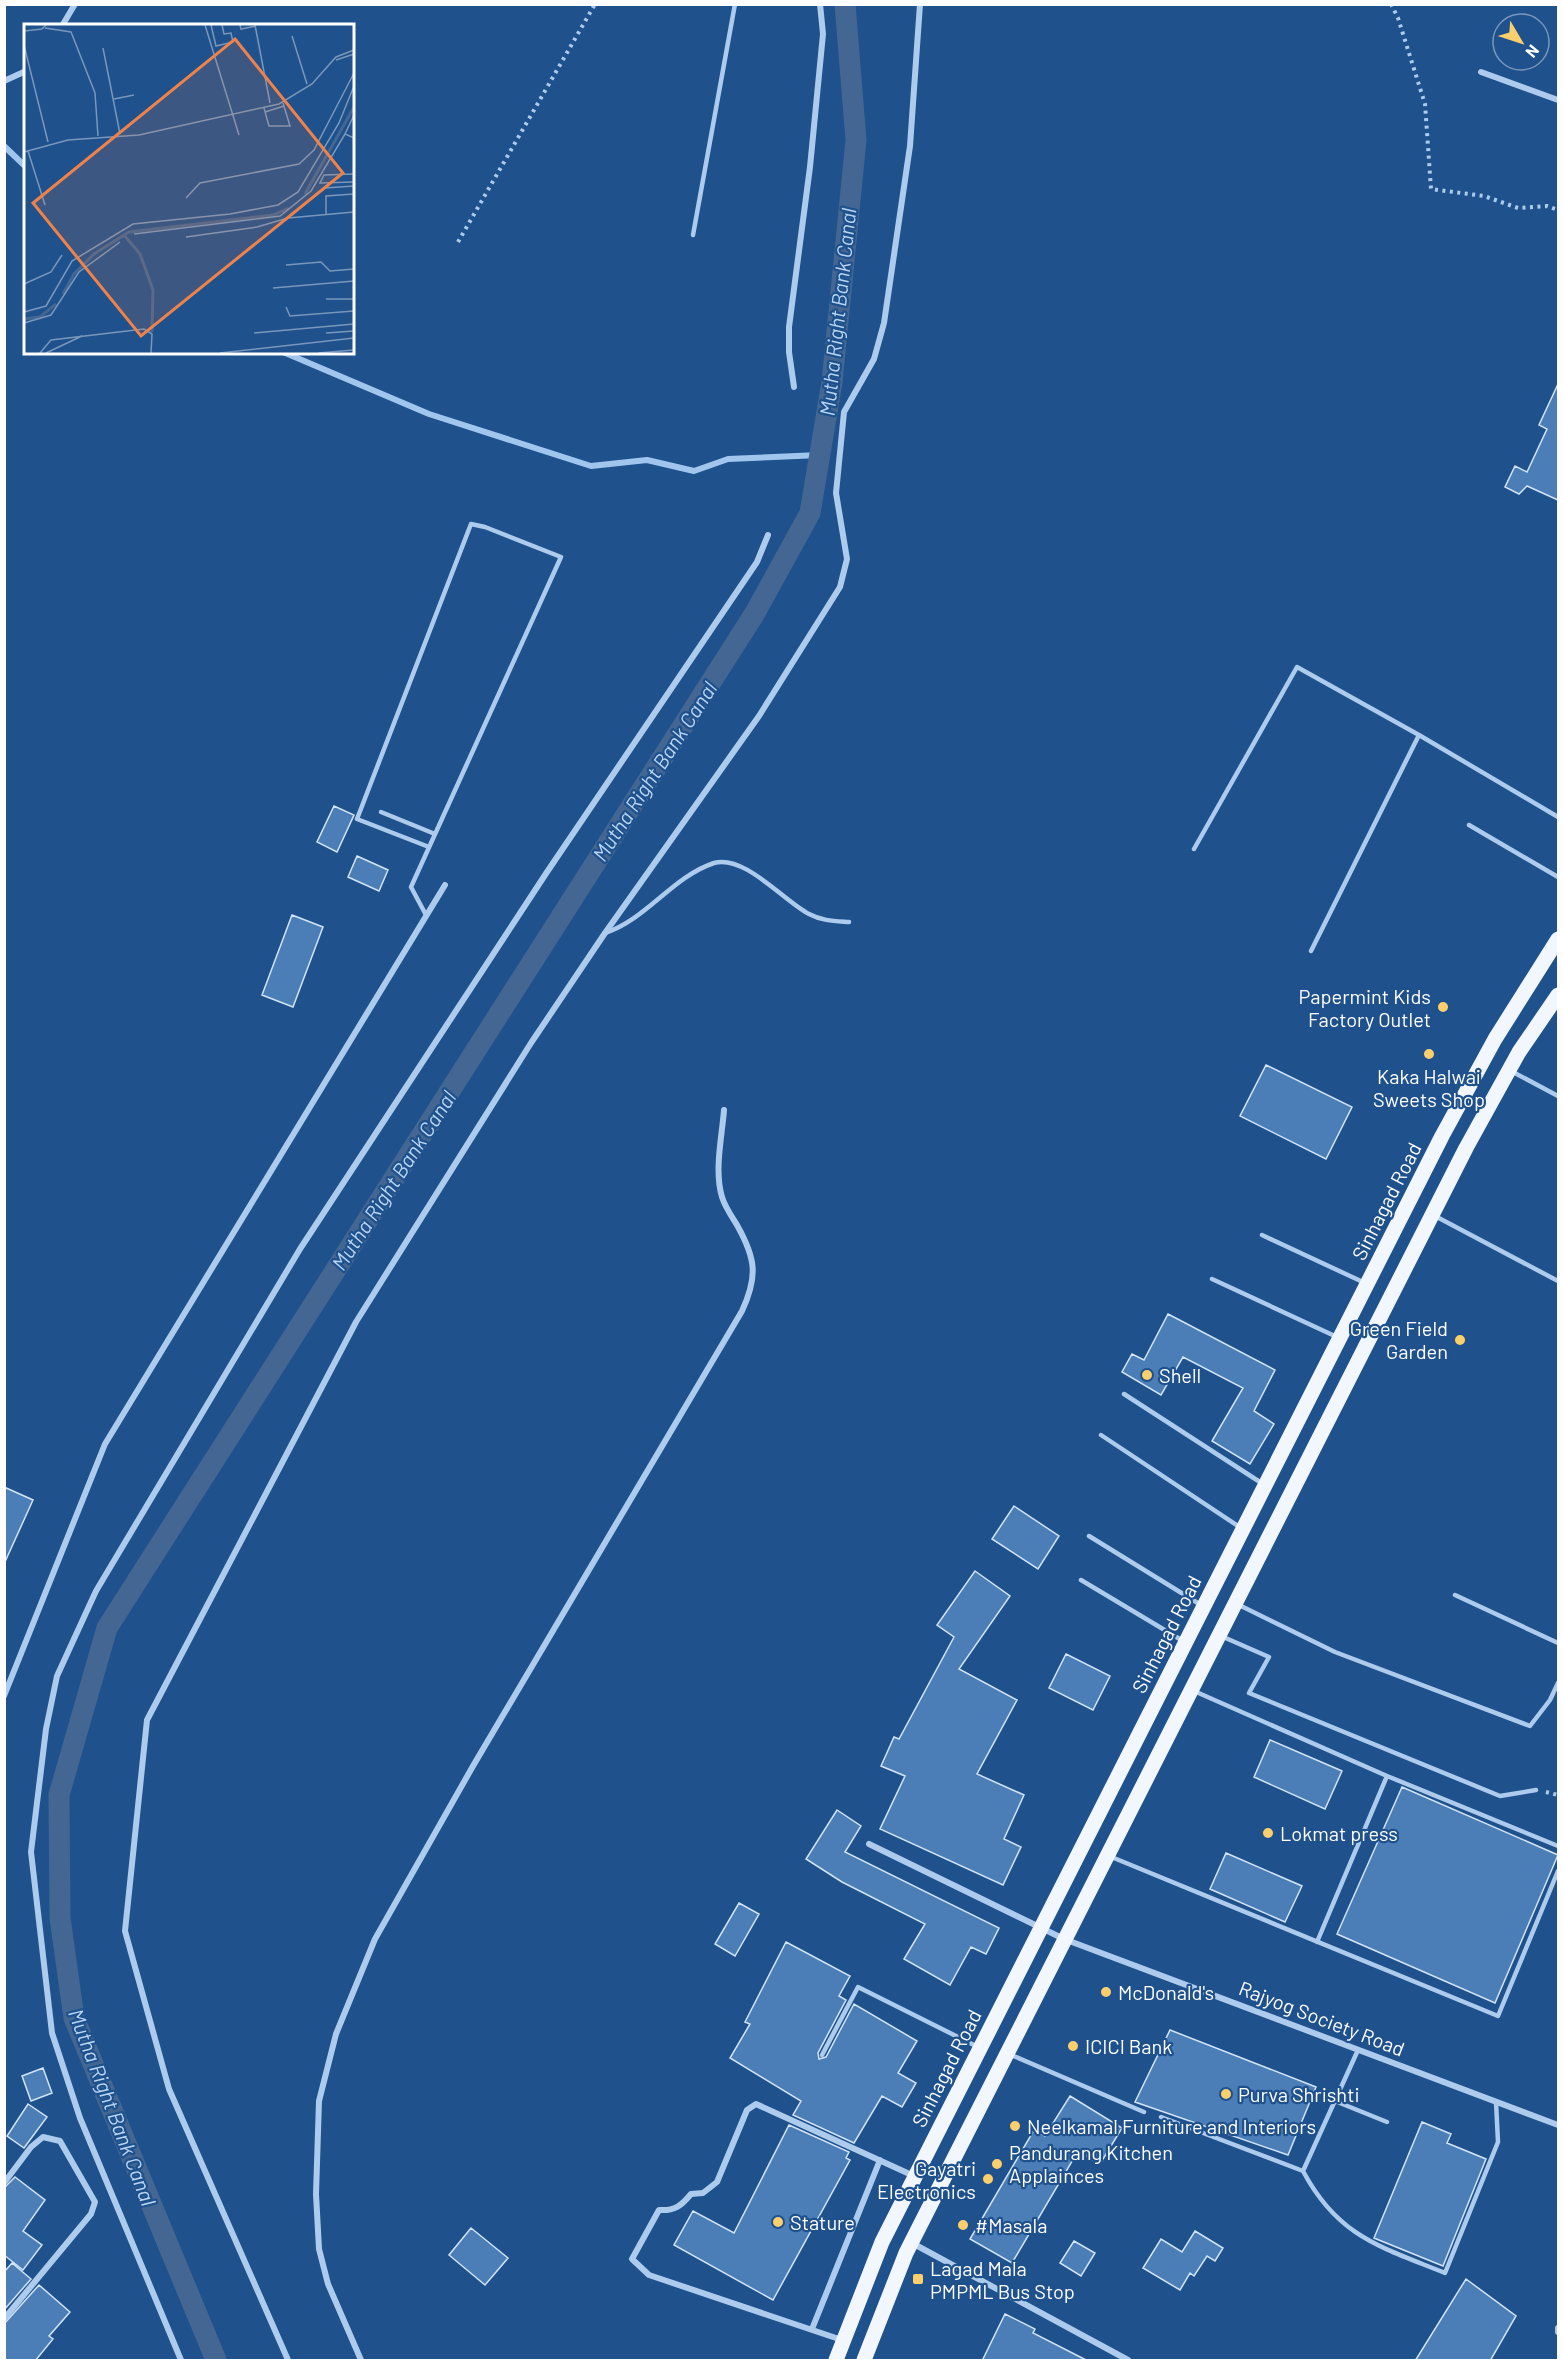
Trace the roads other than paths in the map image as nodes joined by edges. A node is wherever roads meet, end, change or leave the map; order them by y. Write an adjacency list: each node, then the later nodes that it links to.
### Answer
1 (75, 4): 5 (street)
2 (735, 4): 10 (lane)
3 (820, 4): 11 (street)
4 (920, 4): 24 (street)
5 (63, 24)
6 (24, 72): 8 (street)
7 (1481, 72): 9 (street)
8 (4, 81)
9 (1558, 100)
10 (693, 235)
11 (794, 387)
12 (768, 535): 82 (street)
13 (1419, 735): 15 (lane); 19 (lane); 26 (lane)
14 (381, 812): 17 (lane)
15 (1558, 818)
16 (1468, 825): 20 (lane)
17 (435, 834): 18 (lane); 18 (lane)
18 (429, 847): 22 (lane)
19 (1194, 849)
20 (1558, 877)
21 (445, 885): 22 (street)
22 (426, 915): 54 (street)
23 (849, 922): 24 (lane)
24 (604, 933): 83 (street)
25 (1558, 939): 31 (main road, Sinhagad Road)
26 (1311, 951)
27 (1556, 1005): 28 (main road)
28 (1509, 1070): 29 (lane); 32 (main road)
29 (1558, 1096)
30 (724, 1110): 84 (street)
31 (1442, 1136): 32 (main road); 37 (main road, Sinhagad Road)
32 (1466, 1148): 33 (main road)
33 (1432, 1214): 36 (lane); 46 (main road)
34 (1262, 1235): 37 (lane)
35 (1212, 1279): 38 (lane)
36 (1558, 1281)
37 (1367, 1284): 38 (main road, Sinhagad Road)
38 (1340, 1338): 41 (main road, Sinhagad Road)
39 (1124, 1394): 41 (lane)
40 (1101, 1435): 42 (lane)
41 (1265, 1486): 42 (main road, Sinhagad Road)
42 (1243, 1529): 47 (main road, Sinhagad Road)
43 (1089, 1536): 47 (lane)
44 (1081, 1580): 50 (lane)
45 (1455, 1596): 51 (lane)
46 (1235, 1602): 49 (main road); 52 (lane)
47 (1204, 1607): 48 (main road, Sinhagad Road)
48 (1195, 1623): 49 (main road); 50 (main road, Sinhagad Road)
49 (1218, 1635): 53 (main road); 56 (lane)
50 (1185, 1643): 61 (main road, Sinhagad Road)
51 (1558, 1643)
52 (1558, 1683)
53 (1190, 1690): 55 (lane); 59 (main road)
54 (4, 1696)
55 (1387, 1776): 58 (lane); 63 (lane)
56 (1536, 1790)
57 (869, 1844): 61 (street, Rajyog Society Road)
58 (1558, 1846)
59 (1107, 1855): 62 (main road); 63 (lane)
60 (1558, 1871): 63 (lane)
61 (1041, 1928): 62 (street, Rajyog Society Road); 64 (main road, Sinhagad Road)
62 (1064, 1939): 65 (street, Rajyog Society Road); 66 (main road)
63 (1317, 1942)
64 (980, 2048): 67 (lane); 76 (main road, Sinhagad Road)
65 (1358, 2050): 68 (lane); 69 (street, Rajyog Society Road)
66 (1006, 2053): 70 (lane); 78 (main road)
67 (822, 2055)
68 (1335, 2101): 72 (lane); 75 (lane)
69 (1496, 2102): 73 (street, Rajyog Society Road); 75 (lane)
70 (1144, 2112)
71 (1161, 2117): 75 (lane)
72 (1387, 2122)
73 (1558, 2125)
74 (880, 2160): 76 (street); 80 (street); 80 (street)
75 (1303, 2171)
76 (915, 2176): 81 (main road, Sinhagad Road)
77 (4, 2183): 79 (street)
78 (912, 2243): 86 (main road); 87 (street)
79 (4, 2319)
80 (812, 2329): 81 (street)
81 (843, 2340): 85 (main road, Sinhagad Road)
82 (181, 2361)
83 (288, 2361)
84 (361, 2361)
85 (836, 2361)
86 (864, 2361)
87 (1128, 2361)

